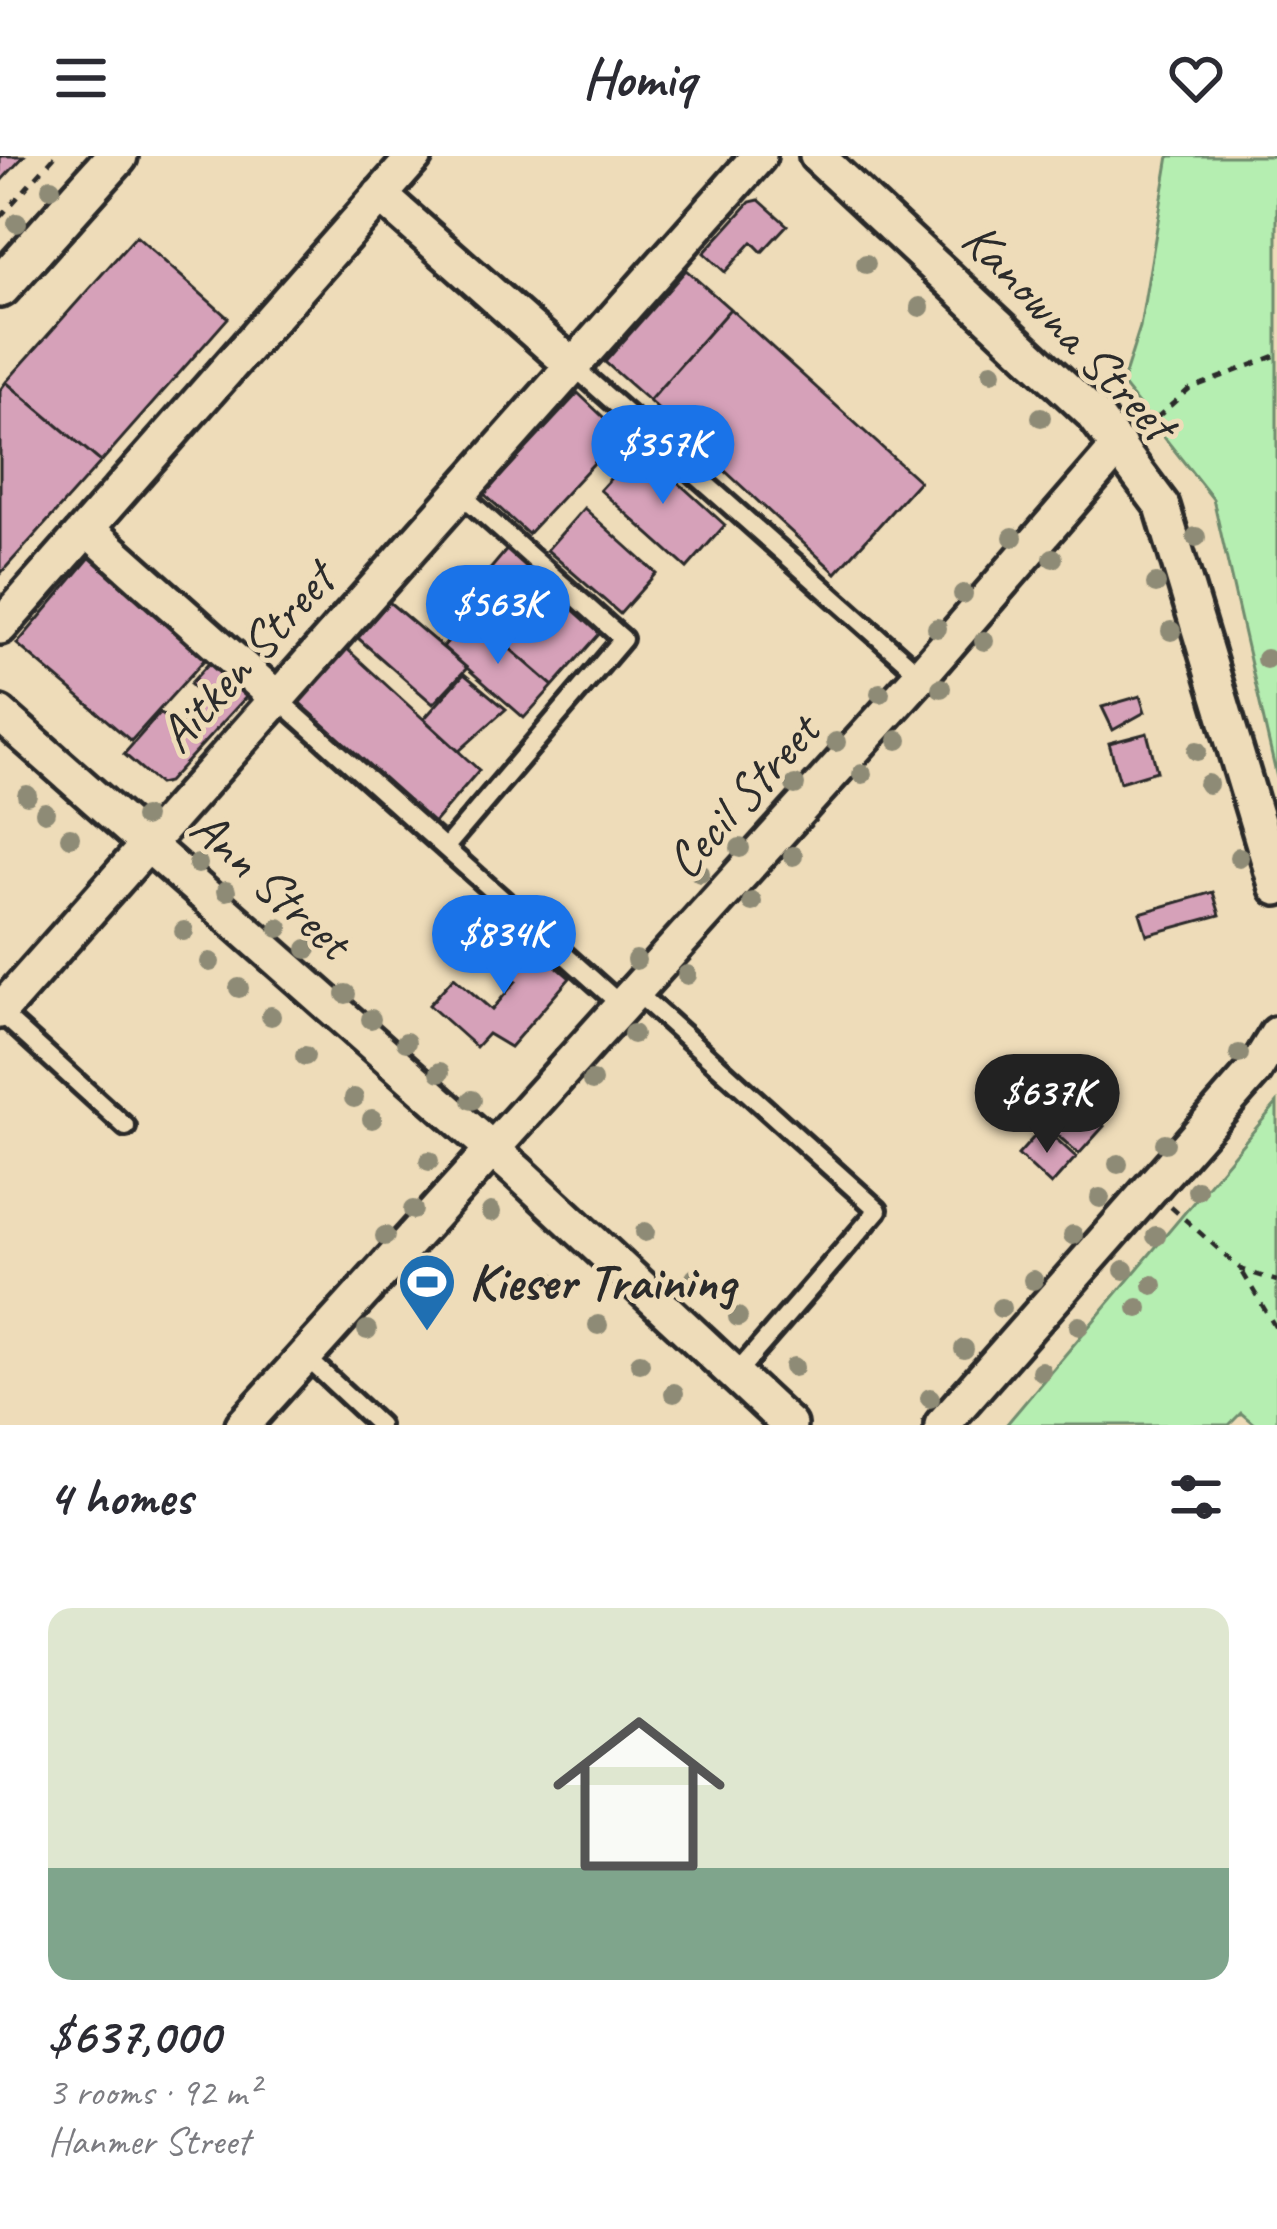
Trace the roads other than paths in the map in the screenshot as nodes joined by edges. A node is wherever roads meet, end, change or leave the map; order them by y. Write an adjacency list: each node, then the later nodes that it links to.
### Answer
1 (117, 156): 6 (street)
2 (415, 156): 5 (street)
3 (759, 156): 7 (street, Aitken Street)
4 (817, 156): 8 (street, Kanowna Street)
5 (380, 196): 7 (street); 10 (street)
6 (2, 282)
7 (573, 366): 9 (street, Aitken Street); 12 (lane)
8 (1120, 448): 12 (street, Cecil Street); 17 (street, Kanowna Street)
9 (460, 493): 13 (street, Aitken Street); 16 (lane)
10 (87, 529): 11 (street); 13 (street)
11 (0, 627)
12 (921, 675): 18 (street, Cecil Street)
13 (278, 699): 15 (street, Aitken Street); 16 (lane)
14 (0, 714): 15 (street, Ann Street)
15 (148, 843): 19 (street, Aitken Street); 22 (street, Ann Street)
16 (445, 848): 18 (lane)
17 (1277, 888)
18 (627, 998): 22 (street, Cecil Street); 24 (lane)
19 (0, 1012): 21 (lane)
20 (1277, 1034): 28 (street)
21 (126, 1127)
22 (492, 1149): 23 (street, Cecil Street); 24 (street, Ann Street)
23 (304, 1356): 25 (street, Cecil Street); 26 (lane)
24 (735, 1375): 27 (street, Ann Street)
25 (243, 1425)
26 (379, 1425)
27 (789, 1425)
28 (942, 1425)

